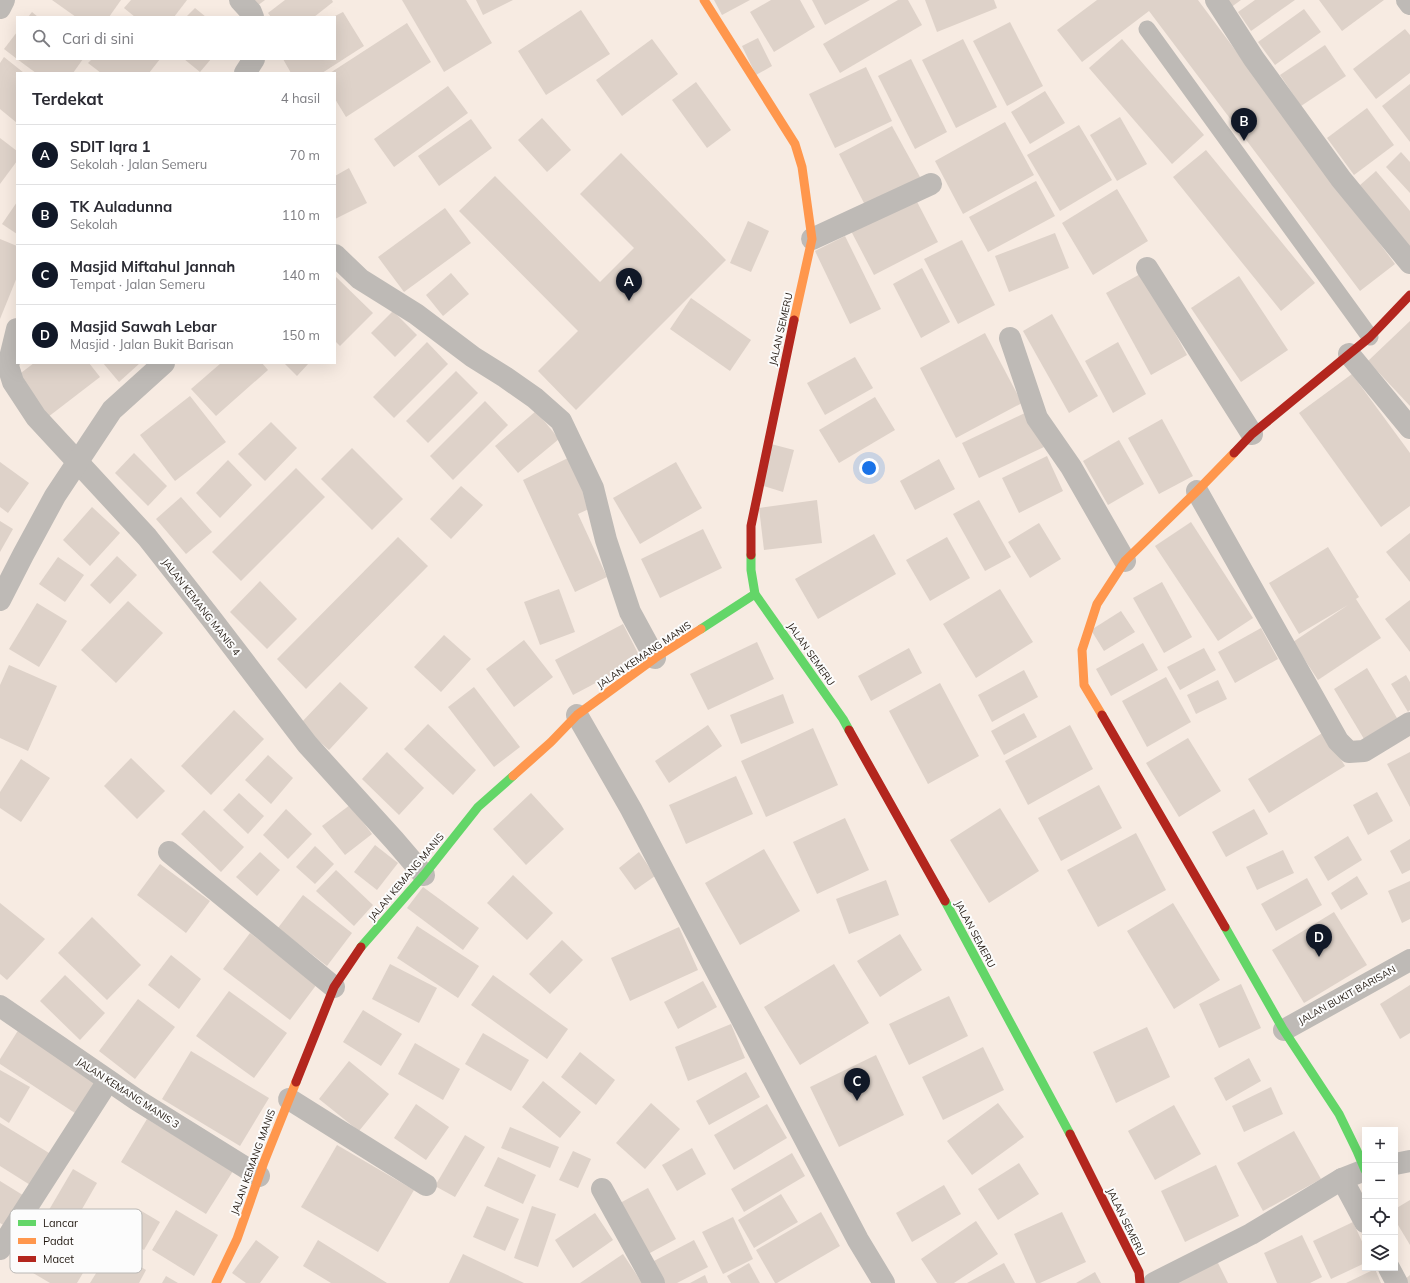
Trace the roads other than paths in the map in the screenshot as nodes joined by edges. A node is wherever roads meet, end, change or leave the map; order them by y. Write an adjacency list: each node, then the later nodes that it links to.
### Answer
1 (4, 0): 7 (street)
2 (240, 0): 8 (street)
3 (704, 0): 13 (street, JALAN SEMERU)
4 (1216, 0): 15 (street)
5 (1407, 0): 6 (street)
6 (1410, 4)
7 (0, 8)
8 (253, 16)
9 (1147, 29): 19 (lane)
10 (253, 60): 11 (street)
11 (246, 72)
12 (931, 184): 13 (street)
13 (812, 238): 28 (street, JALAN SEMERU)
14 (336, 256): 30 (street)
15 (1410, 263)
16 (1147, 268): 24 (street)
17 (1410, 295): 19 (street)
18 (16, 333): 25 (street, JALAN KEMANG MANIS 4)
19 (1370, 337): 21 (street)
20 (1010, 338): 27 (street)
21 (1349, 354): 23 (street); 24 (street)
22 (163, 364): 25 (street)
23 (1410, 428)
24 (1252, 434): 26 (street)
25 (78, 462): 29 (street); 34 (street, JALAN KEMANG MANIS 4)
26 (1197, 491): 27 (street); 32 (street)
27 (1126, 561): 38 (street)
28 (754, 594): 30 (street, JALAN KEMANG MANIS); 57 (street, JALAN SEMERU)
29 (0, 600)
30 (655, 658): 31 (street, JALAN KEMANG MANIS)
31 (577, 715): 34 (street, JALAN KEMANG MANIS); 56 (street)
32 (1410, 723)
33 (170, 852): 36 (street)
34 (424, 875): 36 (street, JALAN KEMANG MANIS)
35 (1410, 960): 38 (street, JALAN BUKIT BARISAN)
36 (334, 987): 40 (street, JALAN KEMANG MANIS)
37 (0, 1006): 39 (street, JALAN KEMANG MANIS 3)
38 (1284, 1030): 42 (street)
39 (108, 1081): 45 (street, JALAN KEMANG MANIS 3); 49 (street)
40 (289, 1099): 45 (street, JALAN KEMANG MANIS); 47 (street)
41 (1410, 1161): 43 (street)
42 (1363, 1163)
43 (1398, 1163)
44 (1362, 1171): 46 (street)
45 (259, 1176): 54 (street, JALAN KEMANG MANIS)
46 (1342, 1179): 50 (street); 58 (street)
47 (426, 1185)
48 (602, 1189): 55 (street)
49 (26, 1209)
50 (1362, 1216)
51 (10, 1233): 52 (street)
52 (0, 1249)
53 (1391, 1271): 59 (street)
54 (216, 1283)
55 (654, 1283)
56 (884, 1283)
57 (1140, 1283)
58 (1154, 1283)
59 (1397, 1283)

